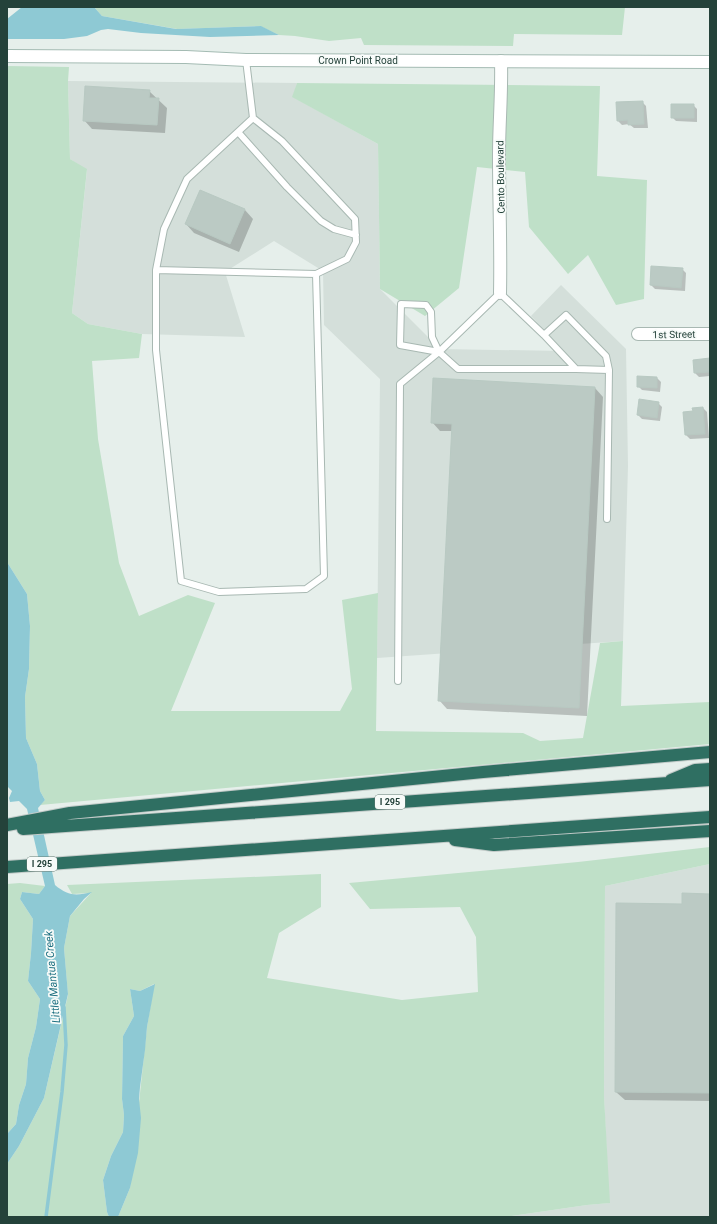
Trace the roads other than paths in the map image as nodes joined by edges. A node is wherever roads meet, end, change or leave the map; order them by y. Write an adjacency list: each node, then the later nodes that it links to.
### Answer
1 (7, 56): 2 (main road, Crown Point Road)
2 (246, 60): 3 (main road, Crown Point Road); 5 (lane)
3 (501, 61): 4 (main road, Crown Point Road); 10 (main road, Cento Boulevard)
4 (710, 62)
5 (253, 118): 6 (lane); 7 (lane)
6 (238, 132): 7 (lane); 8 (lane)
7 (356, 235): 9 (lane)
8 (156, 270): 9 (lane); 9 (lane)
9 (316, 274)
10 (500, 293): 13 (lane); 14 (lane)
11 (638, 334): 12 (main road, 1st Street)
12 (710, 334)
13 (544, 335): 15 (lane); 16 (lane)
14 (440, 352): 14 (lane); 15 (lane); 18 (lane)
15 (576, 369): 16 (lane)
16 (609, 370): 17 (lane)
17 (607, 519)
18 (398, 681)
19 (710, 752): 24 (highway)
20 (710, 769): 22 (highway)
21 (710, 780): 22 (highway, I 295)
22 (664, 784): 25 (highway, I 295)
23 (710, 817): 27 (highway, I 295)
24 (7, 825)
25 (7, 830)
26 (710, 831): 27 (highway)
27 (428, 837): 28 (highway, I 295)
28 (7, 867)

